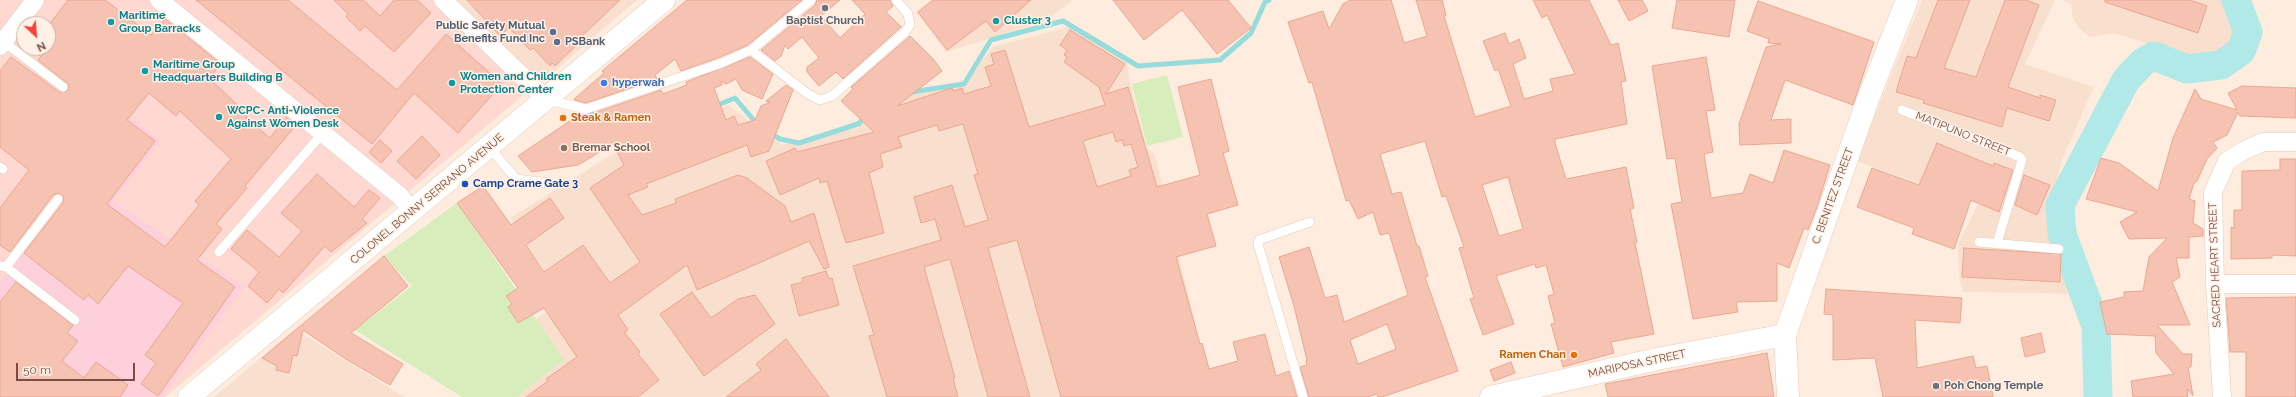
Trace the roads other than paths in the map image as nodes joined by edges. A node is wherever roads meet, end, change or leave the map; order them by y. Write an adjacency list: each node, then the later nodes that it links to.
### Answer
1 (35, 0): 8 (street)
2 (159, 0): 13 (street)
3 (443, 0): 11 (street)
4 (664, 0): 11 (main road, COLONEL BONNY SERRANO AVENUE)
5 (810, 0): 9 (lane)
6 (896, 0): 9 (lane)
7 (1907, 0): 28 (main road, C. BENITEZ STREET)
8 (2, 44): 10 (lane)
9 (751, 50): 11 (lane)
10 (63, 87)
11 (546, 99): 15 (main road, COLONEL BONNY SERRANO AVENUE)
12 (1902, 110): 21 (lane, MATIPUNO STREET)
13 (322, 134): 18 (street); 23 (lane)
14 (2296, 142): 25 (street, SACRED HEART STREET)
15 (489, 147): 16 (lane); 18 (main road, COLONEL BONNY SERRANO AVENUE)
16 (549, 182)
17 (58, 199): 24 (lane)
18 (412, 211): 29 (main road, COLONEL BONNY SERRANO AVENUE)
19 (1310, 222): 30 (lane)
20 (1979, 242): 21 (lane)
21 (1997, 244): 22 (lane)
22 (2059, 249)
23 (219, 252)
24 (3, 267): 27 (lane)
25 (2214, 284): 26 (street); 33 (street, SACRED HEART STREET)
26 (2296, 284)
27 (74, 320)
28 (1785, 335): 31 (main road, MARIPOSA STREET); 32 (main road, C. BENITEZ STREET)
29 (189, 397)
30 (1303, 397)
31 (1491, 397)
32 (1788, 397)
33 (2222, 397)

